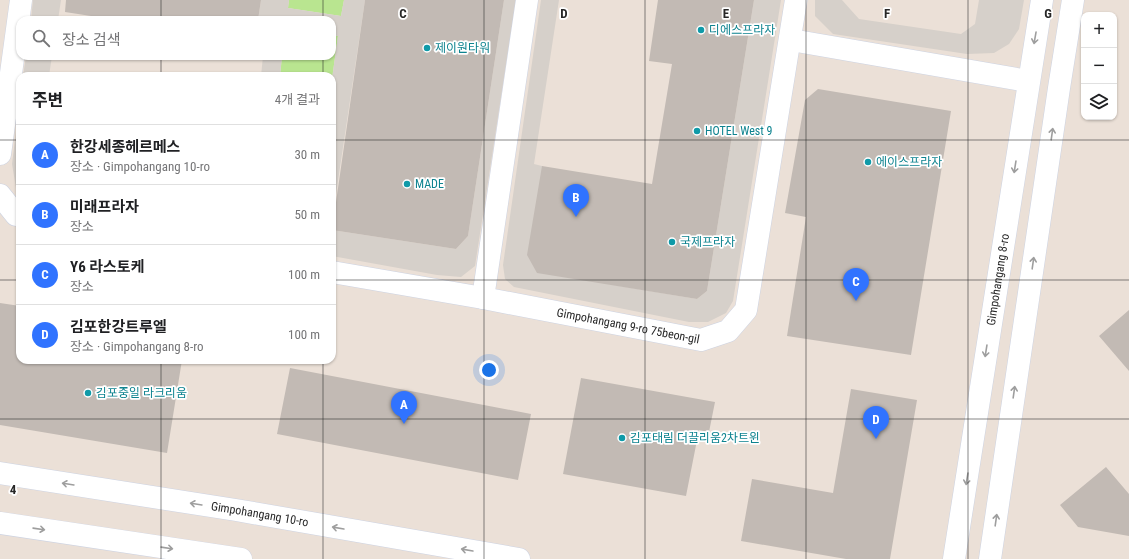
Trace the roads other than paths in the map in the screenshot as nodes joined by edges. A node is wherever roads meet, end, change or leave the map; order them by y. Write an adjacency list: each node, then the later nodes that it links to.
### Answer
1 (21, 0): 6 (street)
2 (527, 0): 14 (street)
3 (796, 0): 8 (street, Gimpohangang 9-ro 75beon-gil)
4 (1042, 0): 9 (street, Gimpohangang 8-ro, one-way to 9)
5 (1073, 0): 20 (street, one-way to 5)
6 (19, 16)
7 (16, 37): 10 (street)
8 (791, 40): 9 (street); 14 (street, Gimpohangang 9-ro 75beon-gil)
9 (1028, 81): 19 (street, Gimpohangang 8-ro, one-way to 19)
10 (0, 154)
11 (0, 195): 12 (street)
12 (16, 215)
13 (336, 273): 14 (street, Gimpohangang 9-ro 75beon-gil)
14 (483, 298)
15 (0, 473): 18 (street, Gimpohangang 10-ro, one-way to 15)
16 (0, 523): 17 (street, one-way to 17)
17 (241, 559)
18 (519, 559)
19 (954, 559)
20 (990, 559)

